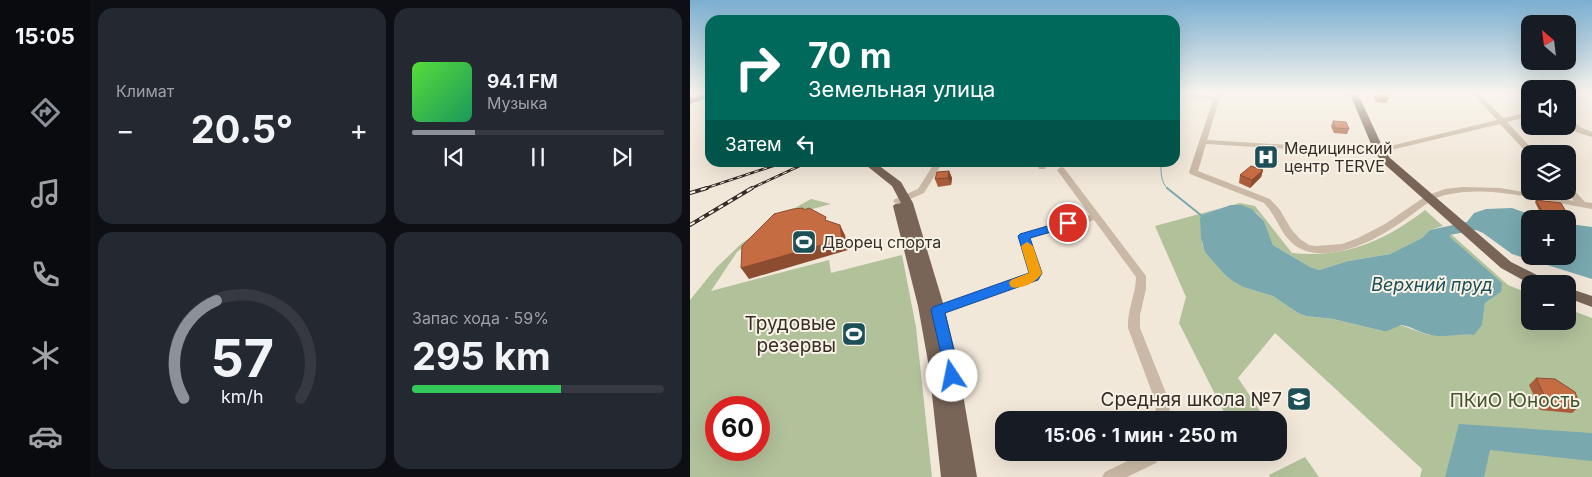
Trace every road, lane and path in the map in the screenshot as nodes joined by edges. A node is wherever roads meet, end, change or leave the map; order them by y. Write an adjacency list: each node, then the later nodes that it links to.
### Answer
1 (1211, 116): 8 (street)
2 (1364, 116): 10 (main road)
3 (1497, 116): 5 (street)
4 (1521, 116): 5 (street)
5 (1502, 121): 9 (street); 10 (street)
6 (1576, 127): 7 (street)
7 (1592, 134)
8 (1203, 142): 10 (street); 16 (street)
9 (1525, 145)
10 (1379, 151): 16 (main road)
11 (865, 167): 15 (main road)
12 (873, 167): 15 (main road)
13 (936, 167): 17 (street)
14 (1061, 170): 21 (street)
15 (890, 182): 17 (main road)
16 (1428, 197): 19 (street); 22 (main road)
17 (901, 198): 25 (main road)
18 (1576, 198): 19 (street)
19 (1582, 204): 20 (street)
20 (1592, 206)
21 (1097, 216): 25 (street); 26 (street)
22 (1523, 275)
23 (1576, 296): 24 (main road)
24 (1592, 302)
25 (932, 312): 28 (main road); 29 (main road)
26 (1163, 411)
27 (1145, 461): 30 (street)
28 (951, 477)
29 (967, 477)
30 (1110, 477)

